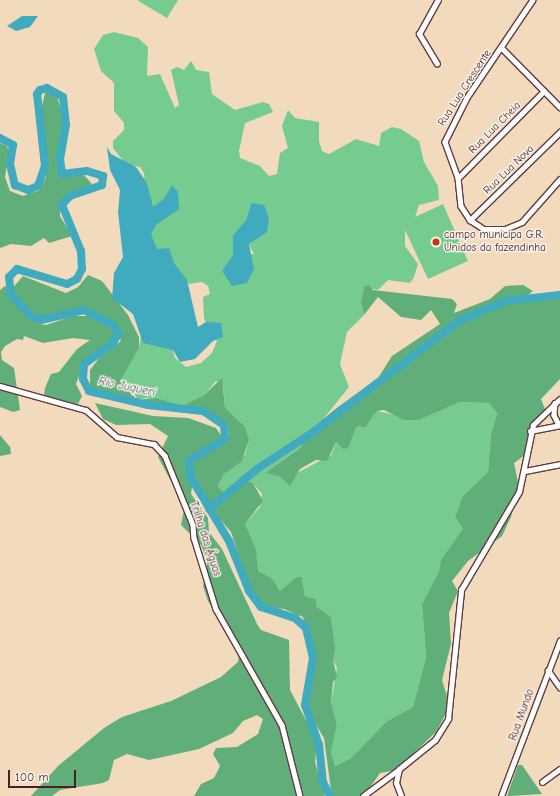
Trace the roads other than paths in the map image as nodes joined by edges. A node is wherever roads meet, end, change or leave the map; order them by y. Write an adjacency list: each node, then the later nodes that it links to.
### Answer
1 (438, 0): 4 (street)
2 (533, 0): 3 (street, Rua Lua Crescente)
3 (502, 48): 5 (street); 8 (street, Rua Lua Crescente)
4 (437, 64)
5 (544, 91): 6 (street); 8 (street, Rua Lua Cheia)
6 (560, 107)
7 (560, 132): 10 (street, Rua Lua Nova)
8 (458, 178): 10 (street, Rua Lua Crescente)
9 (560, 179): 10 (street)
10 (470, 220)
11 (0, 386): 24 (street, Trilha das Águas)
12 (560, 399): 13 (street)
13 (555, 403): 14 (street); 15 (street)
14 (559, 425): 15 (street)
15 (530, 431): 17 (street)
16 (560, 464): 17 (street)
17 (525, 471): 21 (street)
18 (560, 641): 19 (street, Rua Mundo)
19 (548, 670): 20 (street); 27 (street, Rua Mundo)
20 (560, 687)
21 (399, 769): 25 (street); 26 (street)
22 (560, 769): 23 (street)
23 (542, 782)
24 (300, 796)
25 (363, 796)
26 (401, 796)
27 (501, 796)

